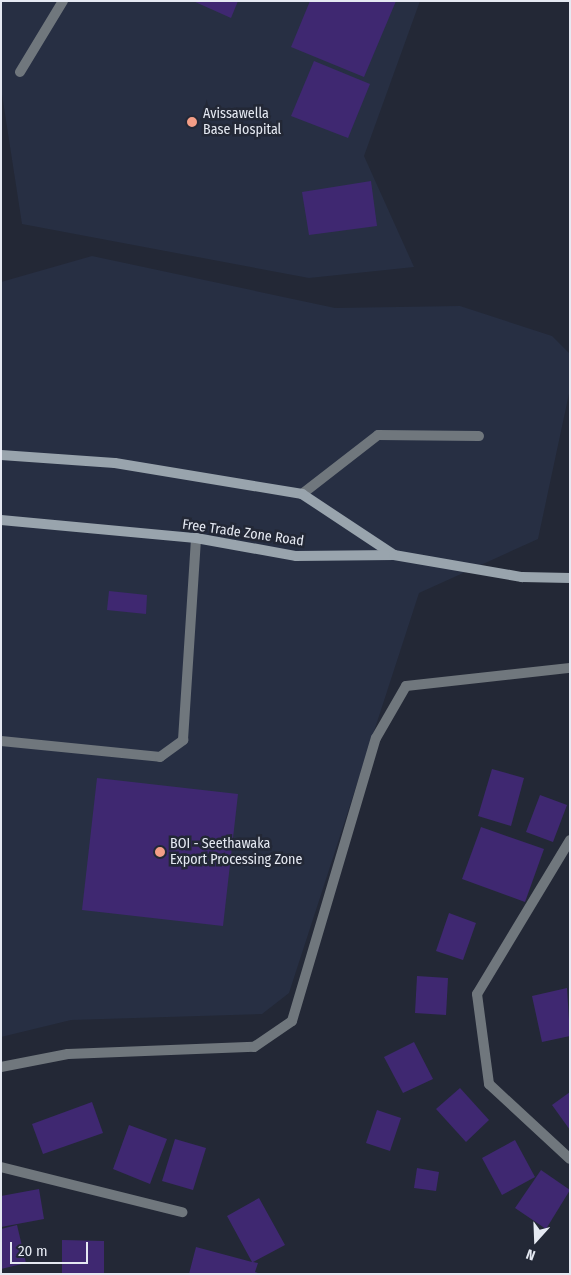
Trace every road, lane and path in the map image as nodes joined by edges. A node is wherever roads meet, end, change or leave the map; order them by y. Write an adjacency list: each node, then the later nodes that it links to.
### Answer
1 (63, 1): 2 (street)
2 (20, 72)
3 (479, 436): 5 (street)
4 (1, 455): 5 (street)
5 (302, 494): 8 (street)
6 (1, 520): 7 (street, Free Trade Zone Road)
7 (196, 538): 8 (street, Free Trade Zone Road); 11 (street)
8 (394, 555): 9 (street, Free Trade Zone Road)
9 (570, 578)
10 (570, 668): 13 (street)
11 (1, 741)
12 (570, 840): 14 (street)
13 (1, 1067)
14 (570, 1159)
15 (1, 1167): 16 (street)
16 (182, 1212)

